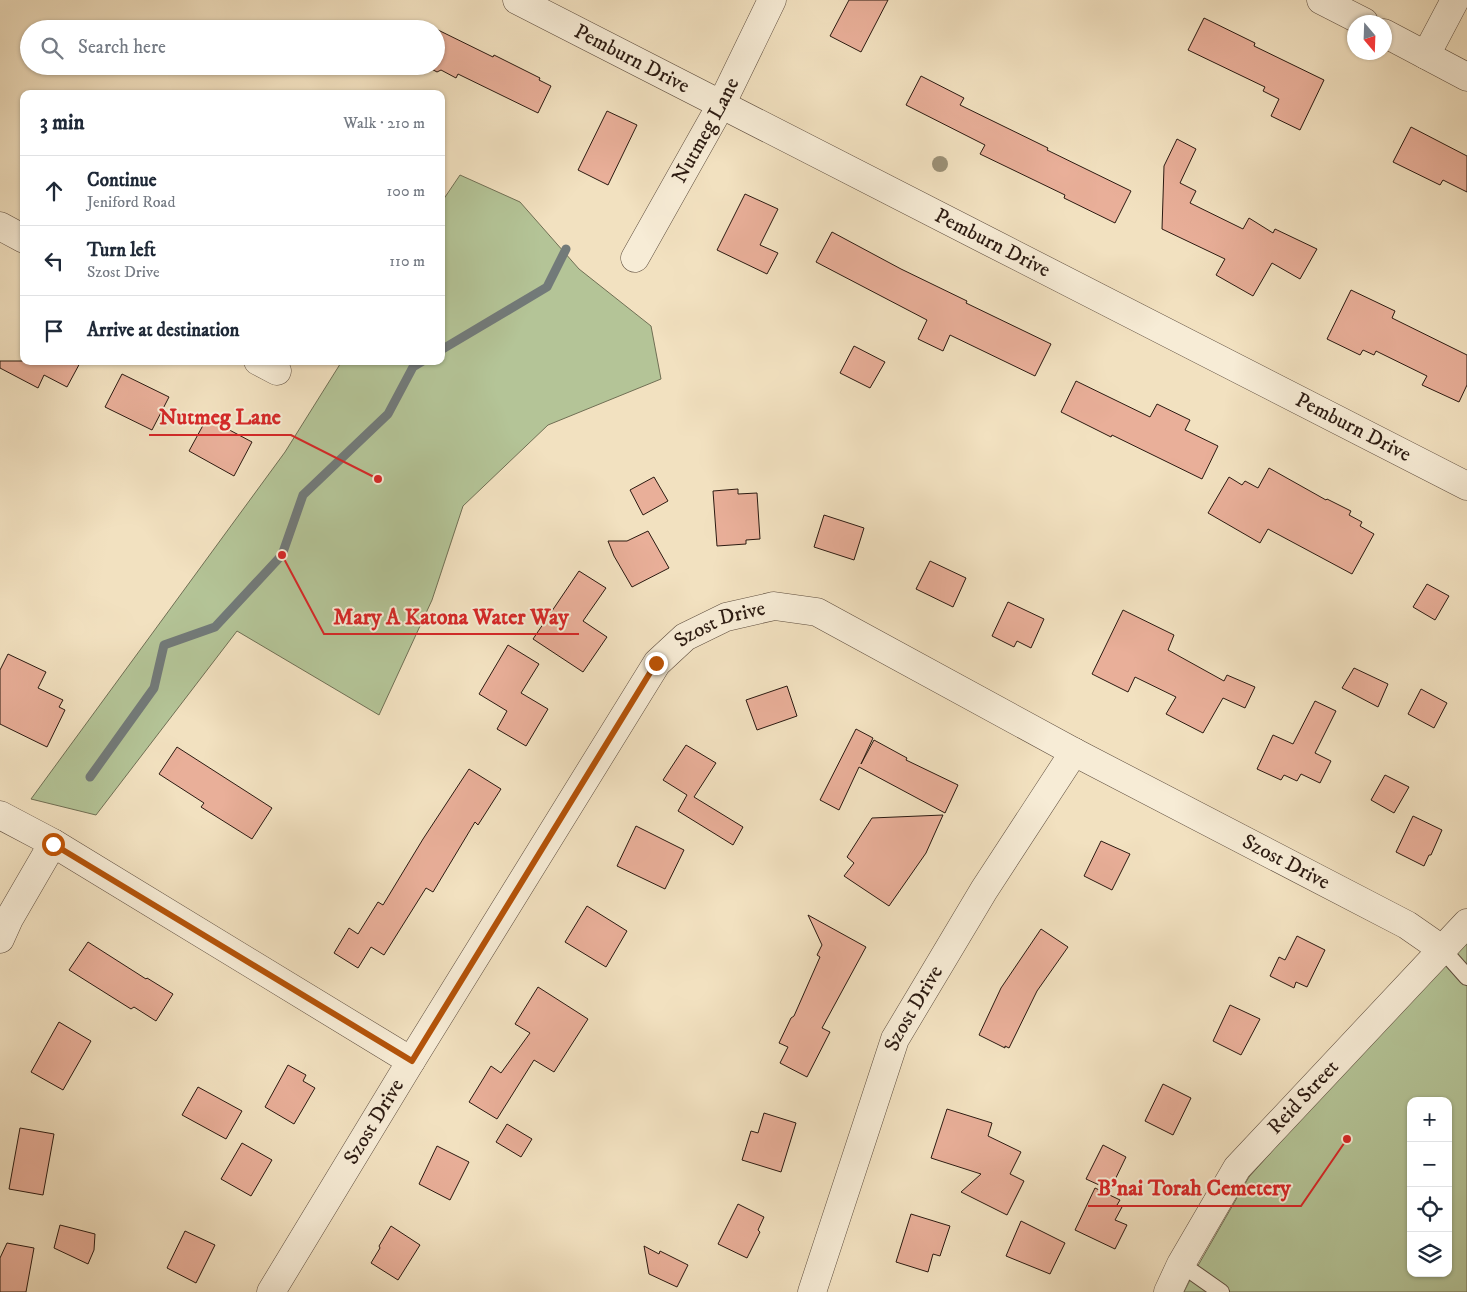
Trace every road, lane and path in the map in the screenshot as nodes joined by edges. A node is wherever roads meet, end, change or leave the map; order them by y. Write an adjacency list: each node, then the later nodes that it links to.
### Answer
1 (517, 0): 9 (street, Pemburn Drive)
2 (772, 0): 9 (street, Nutmeg Lane)
3 (1321, 0): 5 (street)
4 (1455, 0): 7 (street)
5 (1350, 15)
6 (1392, 37): 7 (street)
7 (1426, 55): 8 (street)
8 (1467, 77)
9 (721, 105): 12 (street, Nutmeg Lane); 13 (street, Pemburn Drive)
10 (0, 226): 11 (street)
11 (20, 237)
12 (635, 258)
13 (1467, 486)
14 (1074, 752): 19 (street, Szost Drive); 21 (street, Szost Drive); 24 (street, Szost Drive)
15 (0, 815): 16 (street)
16 (53, 844): 18 (street); 21 (street)
17 (1467, 923): 19 (street, Reid Street)
18 (0, 939)
19 (1443, 950): 20 (lane); 22 (street, Reid Street)
20 (1467, 977)
21 (412, 1061): 23 (street, Szost Drive)
22 (1182, 1264): 25 (street, Reid Street); 26 (lane)
23 (271, 1292)
24 (812, 1292)
25 (1168, 1292)
26 (1221, 1292)

